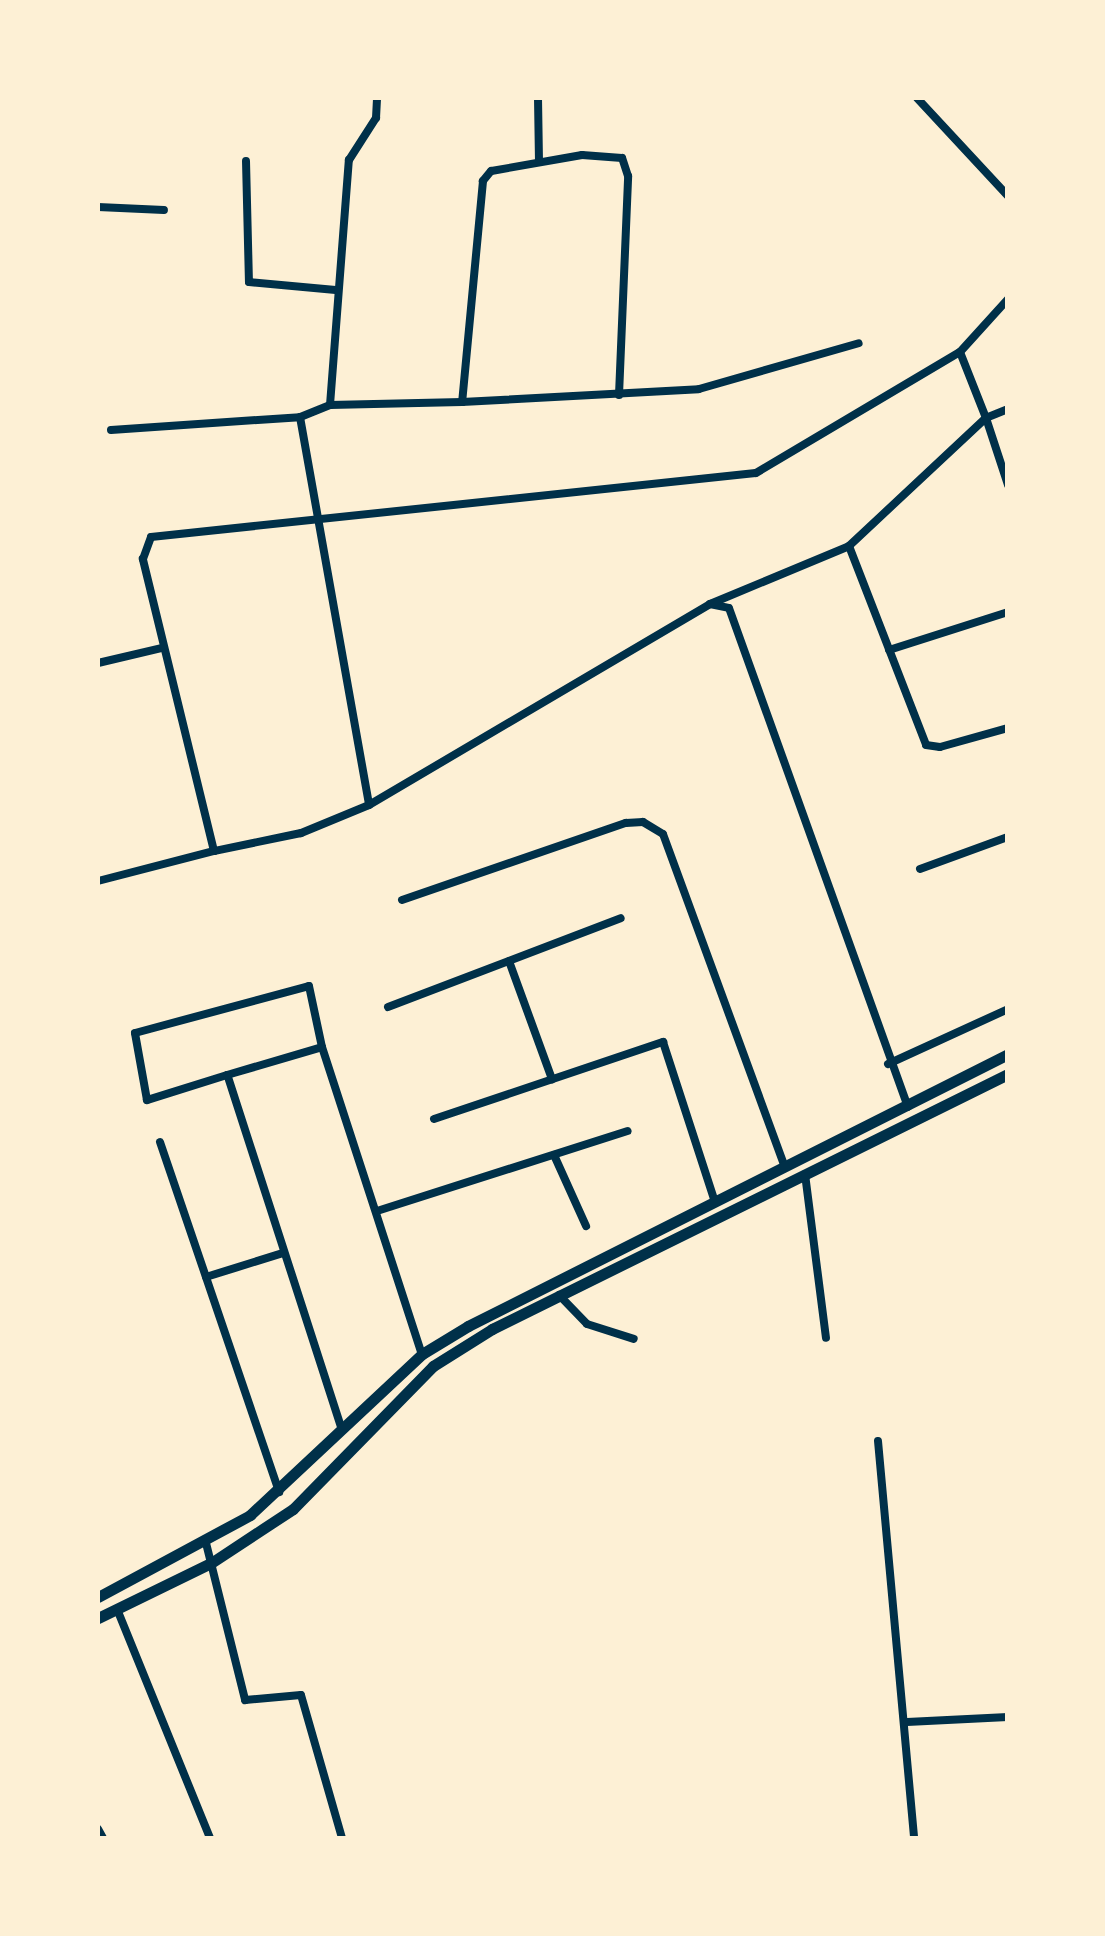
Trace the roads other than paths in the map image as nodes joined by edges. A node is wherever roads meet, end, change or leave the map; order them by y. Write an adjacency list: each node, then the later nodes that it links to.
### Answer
1 (378, 98): 9 (street)
2 (538, 98): 5 (street)
3 (917, 98): 6 (street)
4 (246, 161): 9 (street)
5 (539, 162): 13 (street); 14 (street)
6 (1008, 196)
7 (98, 207): 8 (street)
8 (164, 210)
9 (336, 290): 15 (street)
10 (1008, 299): 12 (street)
11 (860, 343): 13 (street)
12 (960, 352): 18 (street); 21 (street)
13 (619, 395): 14 (street)
14 (462, 402): 15 (street)
15 (330, 406): 17 (street)
16 (1008, 409): 18 (street)
17 (300, 417): 19 (street); 21 (street)
18 (986, 418): 20 (street); 22 (street)
19 (110, 430)
20 (1008, 485)
21 (315, 519): 25 (street); 29 (street)
22 (849, 546): 23 (street); 26 (street)
23 (710, 604): 29 (street); 41 (street)
24 (1008, 612): 26 (street)
25 (162, 648): 27 (street); 31 (street)
26 (889, 650): 28 (street)
27 (98, 663)
28 (1008, 728)
29 (369, 805): 31 (street)
30 (1008, 838): 32 (street)
31 (214, 850): 33 (street)
32 (920, 869)
33 (98, 880)
34 (402, 900): 50 (street)
35 (622, 918): 36 (street)
36 (509, 961): 37 (street); 44 (street)
37 (388, 1007)
38 (1008, 1009): 41 (street)
39 (322, 1047): 43 (street); 43 (street); 53 (street)
40 (1008, 1054): 45 (main road)
41 (888, 1064): 45 (street)
42 (1008, 1074): 51 (main road)
43 (227, 1075): 55 (street)
44 (552, 1079): 46 (street); 52 (street)
45 (908, 1107): 50 (main road)
46 (434, 1119)
47 (628, 1131): 49 (street)
48 (160, 1142): 56 (street)
49 (554, 1155): 53 (street); 54 (street)
50 (784, 1164): 52 (main road)
51 (805, 1174): 58 (main road); 59 (street)
52 (714, 1199): 57 (main road)
53 (377, 1211): 61 (street)
54 (586, 1226)
55 (284, 1254): 56 (street); 62 (street)
56 (206, 1277): 64 (street)
57 (549, 1284): 58 (street); 61 (main road)
58 (559, 1294): 60 (street); 66 (main road)
59 (826, 1338)
60 (634, 1339)
61 (422, 1354): 62 (main road)
62 (342, 1431): 64 (main road)
63 (878, 1441): 71 (street)
64 (280, 1492): 65 (main road)
65 (206, 1543): 66 (street); 67 (main road)
66 (211, 1563): 68 (main road); 75 (street)
67 (98, 1598)
68 (117, 1609): 69 (main road); 74 (street)
69 (98, 1618)
70 (1008, 1717): 71 (street)
71 (907, 1722): 76 (street)
72 (98, 1829): 73 (street)
73 (103, 1838)
74 (210, 1838)
75 (342, 1838)
76 (914, 1838)

